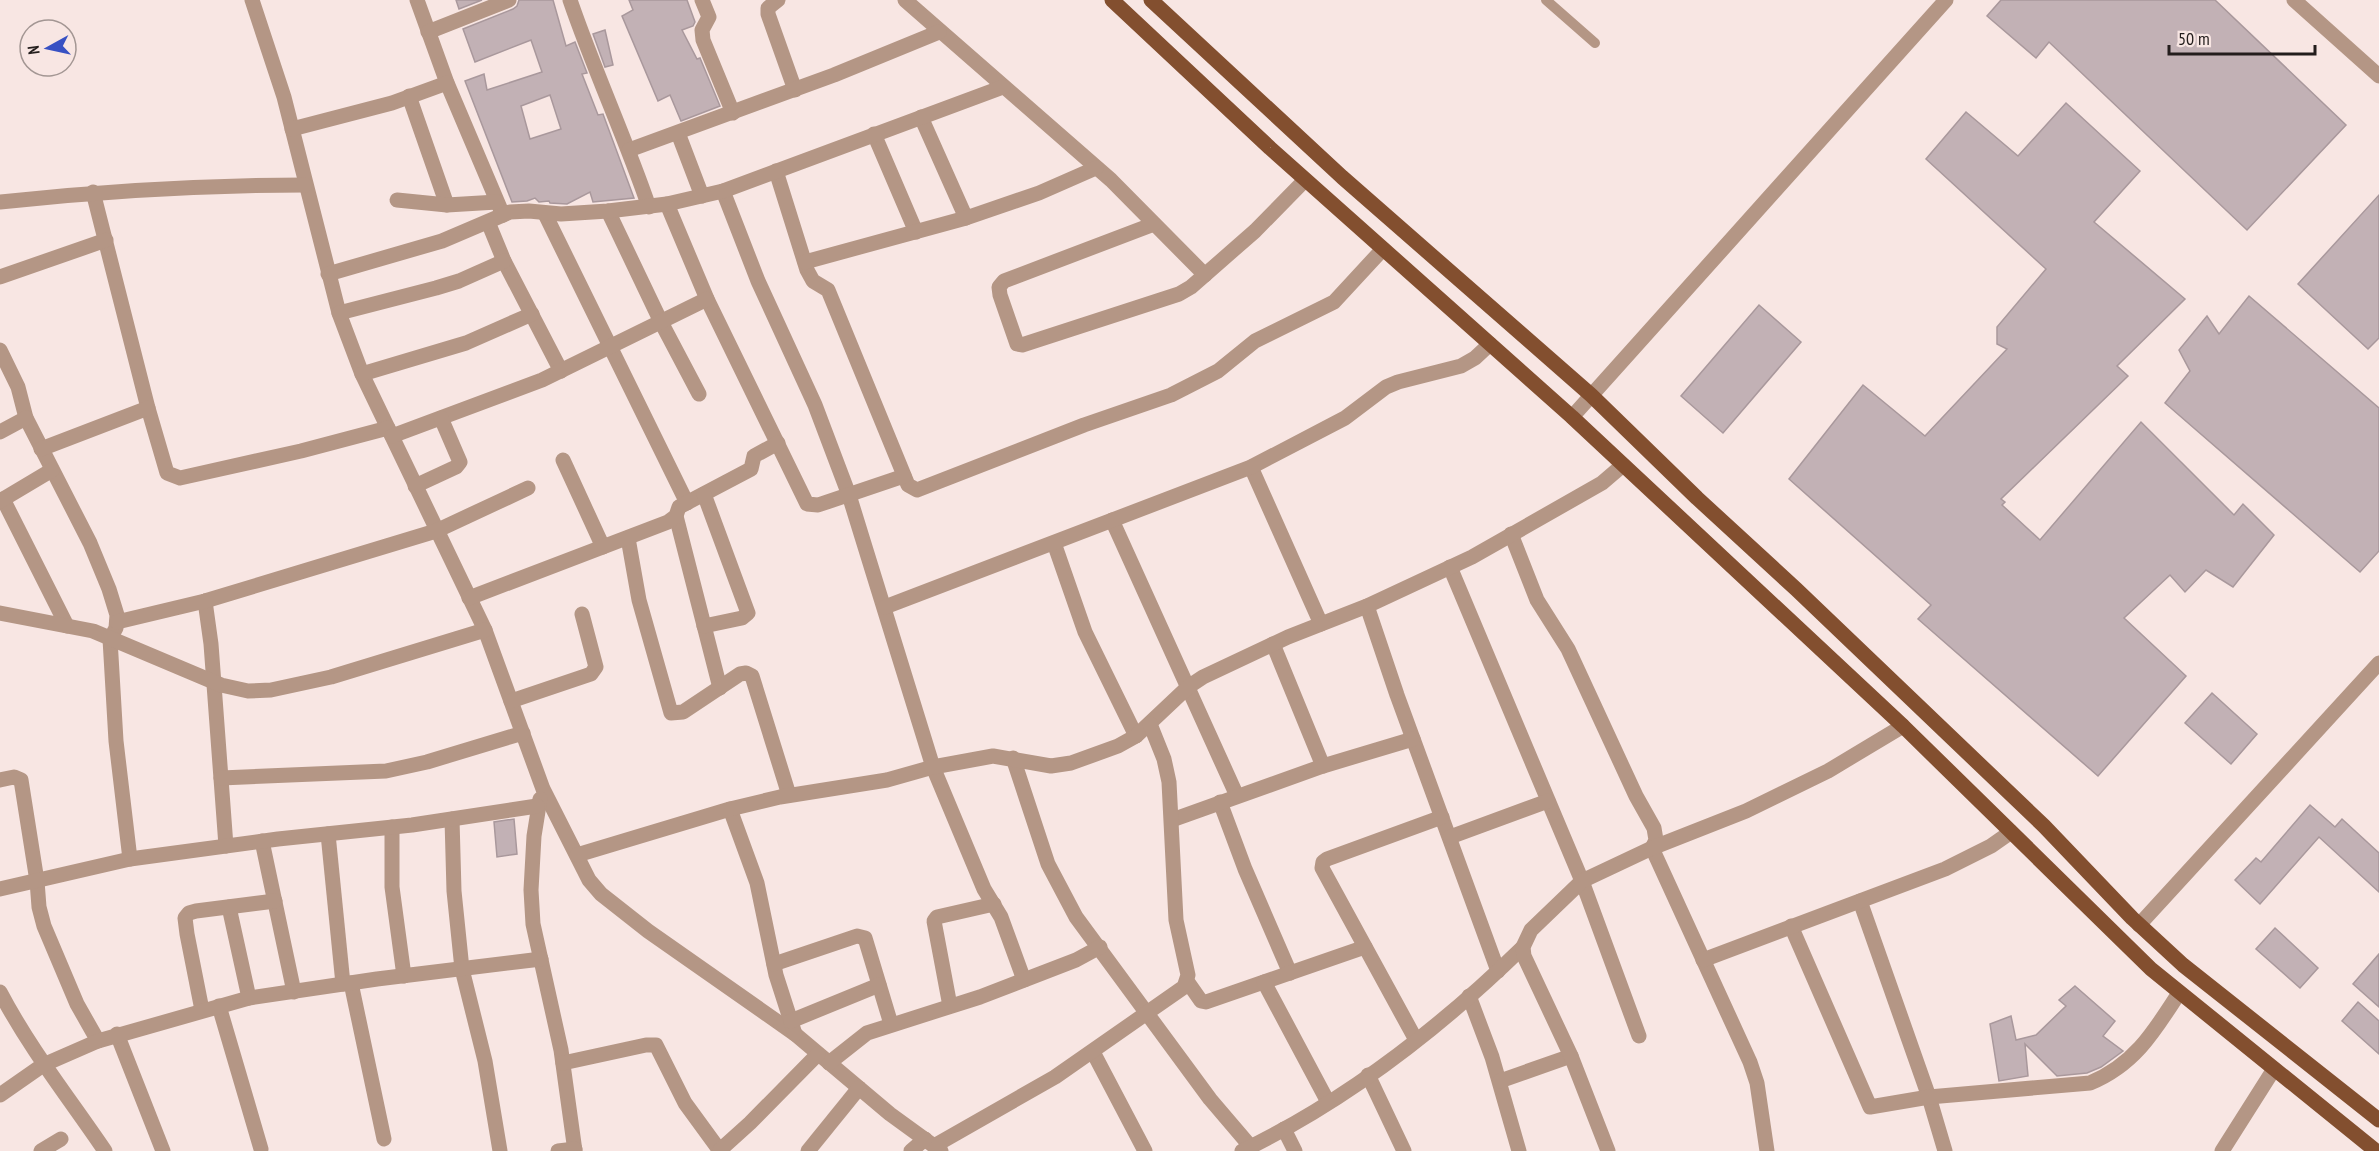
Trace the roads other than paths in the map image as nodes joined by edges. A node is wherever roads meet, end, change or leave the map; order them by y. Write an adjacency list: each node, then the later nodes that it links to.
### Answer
1 (252, 0): 23 (street)
2 (417, 0): 13 (street)
3 (509, 0): 13 (street)
4 (570, 0): 26 (street)
5 (702, 0): 21 (street)
6 (778, 0): 19 (street)
7 (905, 0): 14 (street)
8 (1112, 0): 29 (main road)
9 (1151, 0): 63 (main road)
10 (1546, 0): 15 (lane)
11 (1946, 0): 63 (street)
12 (2294, 0): 16 (street)
13 (428, 32): 17 (street)
14 (939, 32): 18 (street); 19 (street)
15 (1595, 43)
16 (2379, 76)
17 (447, 83): 20 (street); 39 (street)
18 (1003, 87): 22 (street); 27 (street)
19 (795, 90): 21 (street)
20 (409, 96): 23 (street); 36 (street)
21 (733, 113): 24 (street)
22 (921, 117): 25 (street); 42 (street)
23 (292, 129): 30 (street)
24 (678, 133): 26 (street); 33 (street)
25 (874, 134): 28 (street); 45 (street)
26 (629, 150): 38 (street)
27 (1096, 168): 42 (street); 44 (street)
28 (776, 171): 31 (street); 49 (street)
29 (1305, 180): 47 (main road); 51 (street)
30 (305, 185): 32 (street); 50 (street)
31 (723, 191): 33 (street); 80 (street)
32 (93, 192): 35 (street); 46 (street)
33 (702, 196): 37 (street)
34 (397, 200): 36 (street)
35 (0, 202)
36 (447, 204): 39 (street)
37 (667, 204): 38 (street); 53 (street)
38 (649, 207): 40 (street)
39 (500, 209): 41 (street); 43 (street)
40 (608, 211): 41 (street); 56 (street)
41 (546, 214): 58 (street)
42 (966, 218): 45 (street)
43 (488, 222): 48 (street); 50 (street)
44 (1154, 224): 51 (street); 51 (street)
45 (916, 232): 49 (street)
46 (106, 240): 52 (street); 64 (street)
47 (1383, 249): 57 (main road); 76 (street)
48 (504, 261): 54 (street); 55 (street)
49 (805, 262): 76 (street)
50 (328, 274): 54 (street)
51 (1205, 275)
52 (0, 277)
53 (707, 299): 56 (street); 70 (street)
54 (339, 313): 61 (street)
55 (532, 314): 60 (street); 61 (street)
56 (661, 322): 58 (street); 62 (street)
57 (1490, 344): 65 (main road); 74 (street)
58 (612, 347): 60 (street); 82 (street)
59 (0, 350): 66 (street)
60 (561, 371): 67 (street)
61 (362, 374): 69 (street)
62 (699, 394)
63 (1591, 395): 65 (street); 145 (main road)
64 (148, 408): 69 (street); 71 (street)
65 (1572, 417): 73 (main road)
66 (26, 418): 68 (street); 71 (street)
67 (441, 418): 69 (street); 77 (street)
68 (0, 432)
69 (390, 432): 77 (street)
70 (778, 443): 79 (street); 80 (street)
71 (41, 449): 75 (street)
72 (562, 460): 89 (street)
73 (1623, 465): 86 (street); 110 (main road)
74 (1251, 467): 84 (street); 98 (street)
75 (52, 470): 81 (street); 97 (street)
76 (904, 476): 80 (street)
77 (415, 486): 85 (street)
78 (528, 488): 85 (street)
79 (704, 494): 82 (street); 100 (street)
80 (849, 495): 94 (street)
81 (2, 500): 99 (street)
82 (687, 503): 83 (street)
83 (676, 516): 87 (street); 100 (street)
84 (1112, 520): 88 (street); 106 (street)
85 (436, 531): 91 (street); 92 (street)
86 (1511, 534): 90 (street); 135 (street)
87 (628, 538): 89 (street); 107 (street)
88 (1054, 543): 94 (street); 112 (street)
89 (603, 547): 91 (street)
90 (1450, 567): 93 (street); 122 (street)
91 (469, 598): 101 (street)
92 (205, 601): 97 (street); 105 (street)
93 (1367, 606): 98 (street); 113 (street)
94 (885, 607): 116 (street)
95 (0, 613): 99 (street)
96 (582, 614): 108 (street)
97 (117, 622): 102 (street)
98 (1321, 624): 103 (street)
99 (67, 626): 102 (street)
100 (704, 626): 107 (street)
101 (484, 630): 105 (street); 108 (street)
102 (110, 639): 105 (street); 137 (street)
103 (1273, 644): 106 (street); 115 (street)
104 (2379, 663): 145 (street)
105 (213, 682): 117 (street)
106 (1188, 687): 109 (street); 121 (street)
107 (720, 688): 120 (street)
108 (511, 700): 111 (street)
109 (1150, 724): 112 (street); 128 (street)
110 (1903, 726): 130 (main road); 135 (street)
111 (523, 733): 117 (street); 119 (street)
112 (1136, 736): 114 (street)
113 (1413, 739): 115 (street); 126 (street)
114 (1013, 758): 116 (street); 147 (street)
115 (1323, 766): 121 (street)
116 (933, 767): 120 (street); 143 (street)
117 (221, 778): 134 (street)
118 (0, 779): 138 (street)
119 (543, 789): 124 (street); 136 (street)
120 (789, 795): 125 (street)
121 (1237, 796): 123 (street)
122 (1548, 801): 132 (street); 139 (street)
123 (1220, 802): 128 (street); 157 (street)
124 (537, 806): 127 (street); 151 (street)
125 (730, 809): 136 (street); 153 (street)
126 (1442, 817): 132 (street); 148 (street)
127 (452, 819): 129 (street); 154 (street)
128 (1172, 820): 160 (street)
129 (392, 827): 131 (street); 158 (street)
130 (2012, 832): 142 (street); 155 (main road)
131 (328, 834): 133 (street); 162 (street)
132 (1450, 837): 156 (street)
133 (262, 841): 134 (street); 141 (street)
134 (226, 846): 137 (street)
135 (1652, 848): 139 (street); 152 (street)
136 (577, 855): 174 (street)
137 (130, 859): 138 (street)
138 (37, 881): 140 (street); 178 (street)
139 (1582, 881): 149 (street); 176 (street)
140 (0, 889)
141 (275, 901): 144 (street); 164 (street)
142 (1860, 901): 146 (street); 189 (street)
143 (994, 904): 159 (street); 170 (street)
144 (229, 907): 168 (street); 171 (street)
145 (2139, 925): 150 (main road)
146 (1791, 926): 152 (street); 189 (street)
147 (1100, 947): 159 (street); 172 (street)
148 (1365, 947): 157 (street); 177 (street)
149 (1523, 947): 156 (street); 180 (street)
150 (2167, 951): 155 (main road); 191 (main road)
151 (541, 959): 154 (street); 182 (street)
152 (1703, 960): 213 (street)
153 (774, 964): 163 (street); 174 (street)
154 (462, 969): 158 (street); 204 (street)
155 (2151, 969): 166 (main road)
156 (1498, 971): 167 (street)
157 (1290, 973): 161 (street)
158 (404, 976): 162 (street)
159 (1024, 980): 170 (street)
160 (1187, 981): 161 (street); 172 (street)
161 (1264, 982): 190 (street)
162 (347, 984): 164 (street); 194 (street)
163 (879, 985): 173 (street); 174 (street)
164 (294, 992): 168 (street)
165 (0, 993): 183 (street)
166 (2179, 993): 184 (main road); 189 (street)
167 (1469, 996): 177 (street); 186 (street)
168 (249, 998): 169 (street)
169 (219, 1006): 171 (street); 197 (street)
170 (950, 1006): 173 (street)
171 (202, 1011): 175 (street)
172 (1147, 1013): 179 (street); 196 (street)
173 (891, 1024): 181 (street)
174 (793, 1028): 181 (street)
175 (117, 1034): 178 (street); 203 (street)
176 (1640, 1036)
177 (1416, 1040): 185 (street)
178 (98, 1041): 183 (street)
179 (1093, 1052): 195 (street); 208 (street)
180 (1571, 1056): 186 (street); 212 (street)
181 (823, 1058): 187 (street); 199 (street)
182 (563, 1063): 198 (street); 199 (street)
183 (43, 1065): 188 (street); 202 (street)
184 (2274, 1069): 200 (main road); 215 (street)
185 (1368, 1075): 190 (street); 210 (street)
186 (1500, 1081): 211 (street)
187 (859, 1088): 195 (street); 206 (street)
188 (0, 1095)
189 (1929, 1097): 214 (street)
190 (1328, 1102): 192 (street)
191 (2379, 1120)
192 (1284, 1129): 196 (street); 209 (street)
193 (61, 1139): 201 (street)
194 (384, 1139)
195 (934, 1145): 207 (street)
196 (1247, 1149)
197 (260, 1150)
198 (575, 1150): 205 (street)
199 (720, 1150)
200 (2371, 1150)
201 (41, 1151)
202 (105, 1151)
203 (163, 1151)
204 (501, 1151)
205 (558, 1151)
206 (808, 1151)
207 (911, 1151)
208 (1144, 1151)
209 (1295, 1151)
210 (1404, 1151)
211 (1519, 1151)
212 (1608, 1151)
213 (1767, 1151)
214 (1945, 1151)
215 (2222, 1151)

